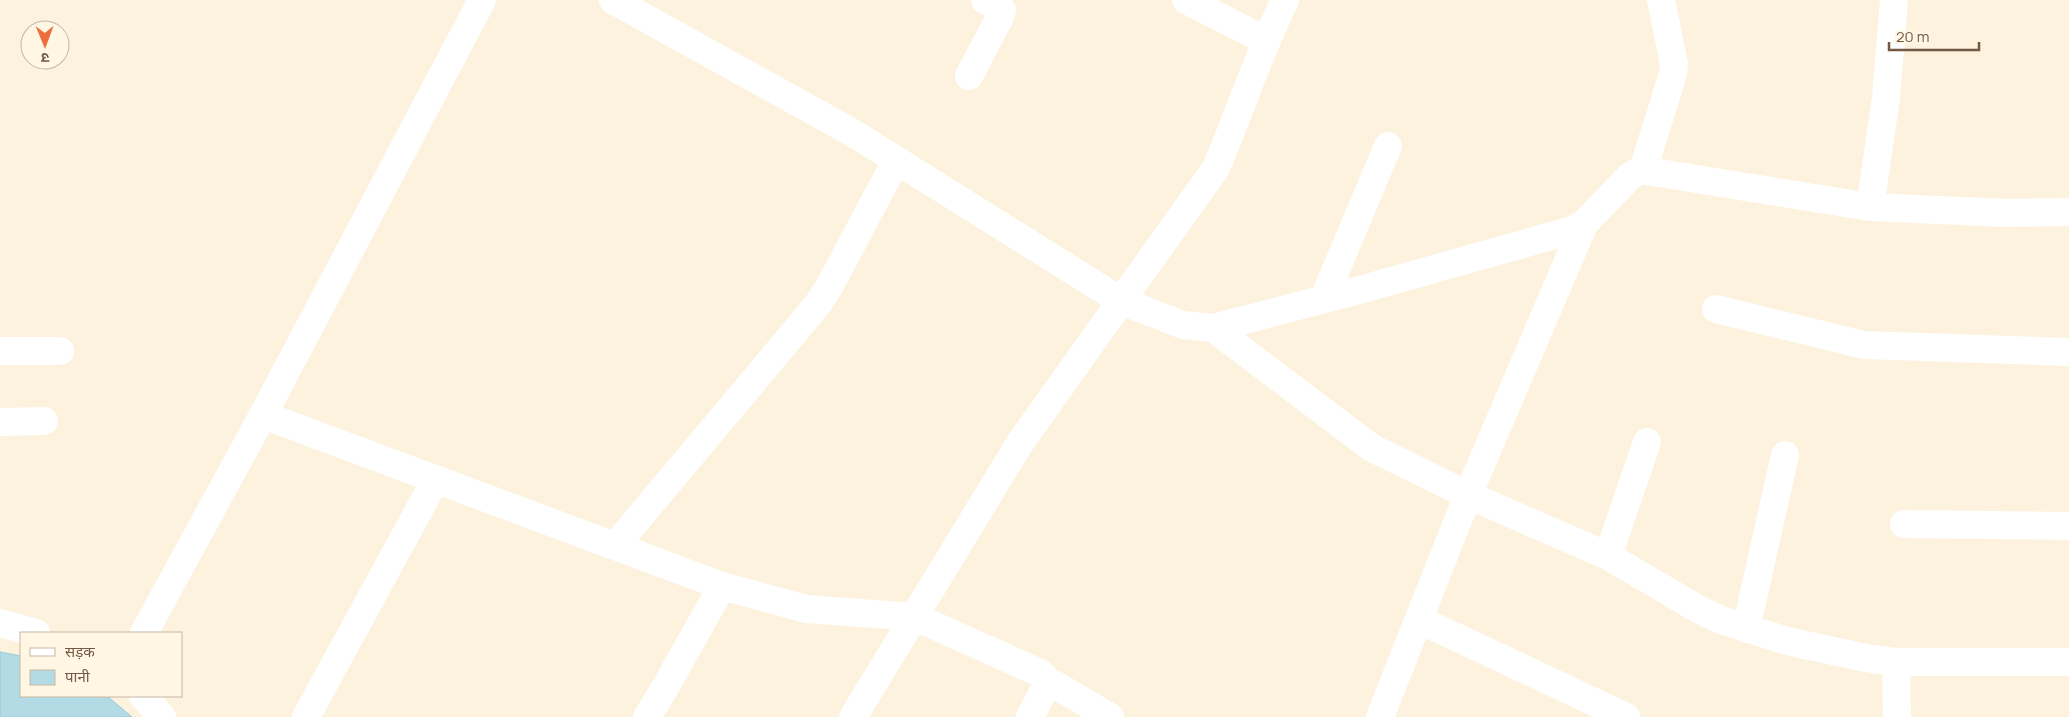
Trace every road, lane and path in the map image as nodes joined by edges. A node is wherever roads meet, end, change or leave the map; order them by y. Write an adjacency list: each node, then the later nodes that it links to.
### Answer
1 (482, 0): 23 (street)
2 (614, 0): 11 (street)
3 (985, 0): 9 (street)
4 (1186, 0): 8 (street)
5 (1285, 0): 8 (street)
6 (1661, 0): 12 (street)
7 (1894, 0): 13 (street)
8 (1265, 40): 17 (street)
9 (969, 76)
10 (1388, 146): 16 (street)
11 (896, 161): 17 (street); 32 (street)
12 (1643, 170): 13 (street); 15 (street)
13 (1870, 206): 14 (street)
14 (2069, 212)
15 (1584, 224): 16 (street); 29 (street)
16 (1324, 298): 19 (street)
17 (1121, 301): 19 (street); 35 (street)
18 (1716, 309): 22 (street)
19 (1213, 328): 29 (street)
20 (0, 351): 21 (street)
21 (60, 351)
22 (2069, 352)
23 (263, 415): 28 (street); 40 (street)
24 (44, 421): 25 (street)
25 (0, 422)
26 (1647, 442): 33 (street)
27 (1785, 455): 38 (street)
28 (436, 479): 32 (street); 46 (street)
29 (1468, 495): 33 (street); 36 (street)
30 (1904, 524): 31 (street)
31 (2069, 526)
32 (616, 546): 34 (street)
33 (1608, 556): 38 (street)
34 (722, 586): 35 (street); 47 (street)
35 (915, 618): 43 (street); 48 (street)
36 (1420, 620): 51 (street); 52 (street)
37 (0, 623): 39 (street)
38 (1746, 629): 41 (street)
39 (32, 632)
40 (145, 632)
41 (1896, 662): 42 (street); 53 (street)
42 (2069, 662)
43 (1047, 680): 49 (street); 50 (street)
44 (144, 697): 45 (street)
45 (162, 717)
46 (306, 717)
47 (646, 717)
48 (853, 717)
49 (1030, 717)
50 (1110, 717)
51 (1380, 717)
52 (1626, 717)
53 (1897, 717)

